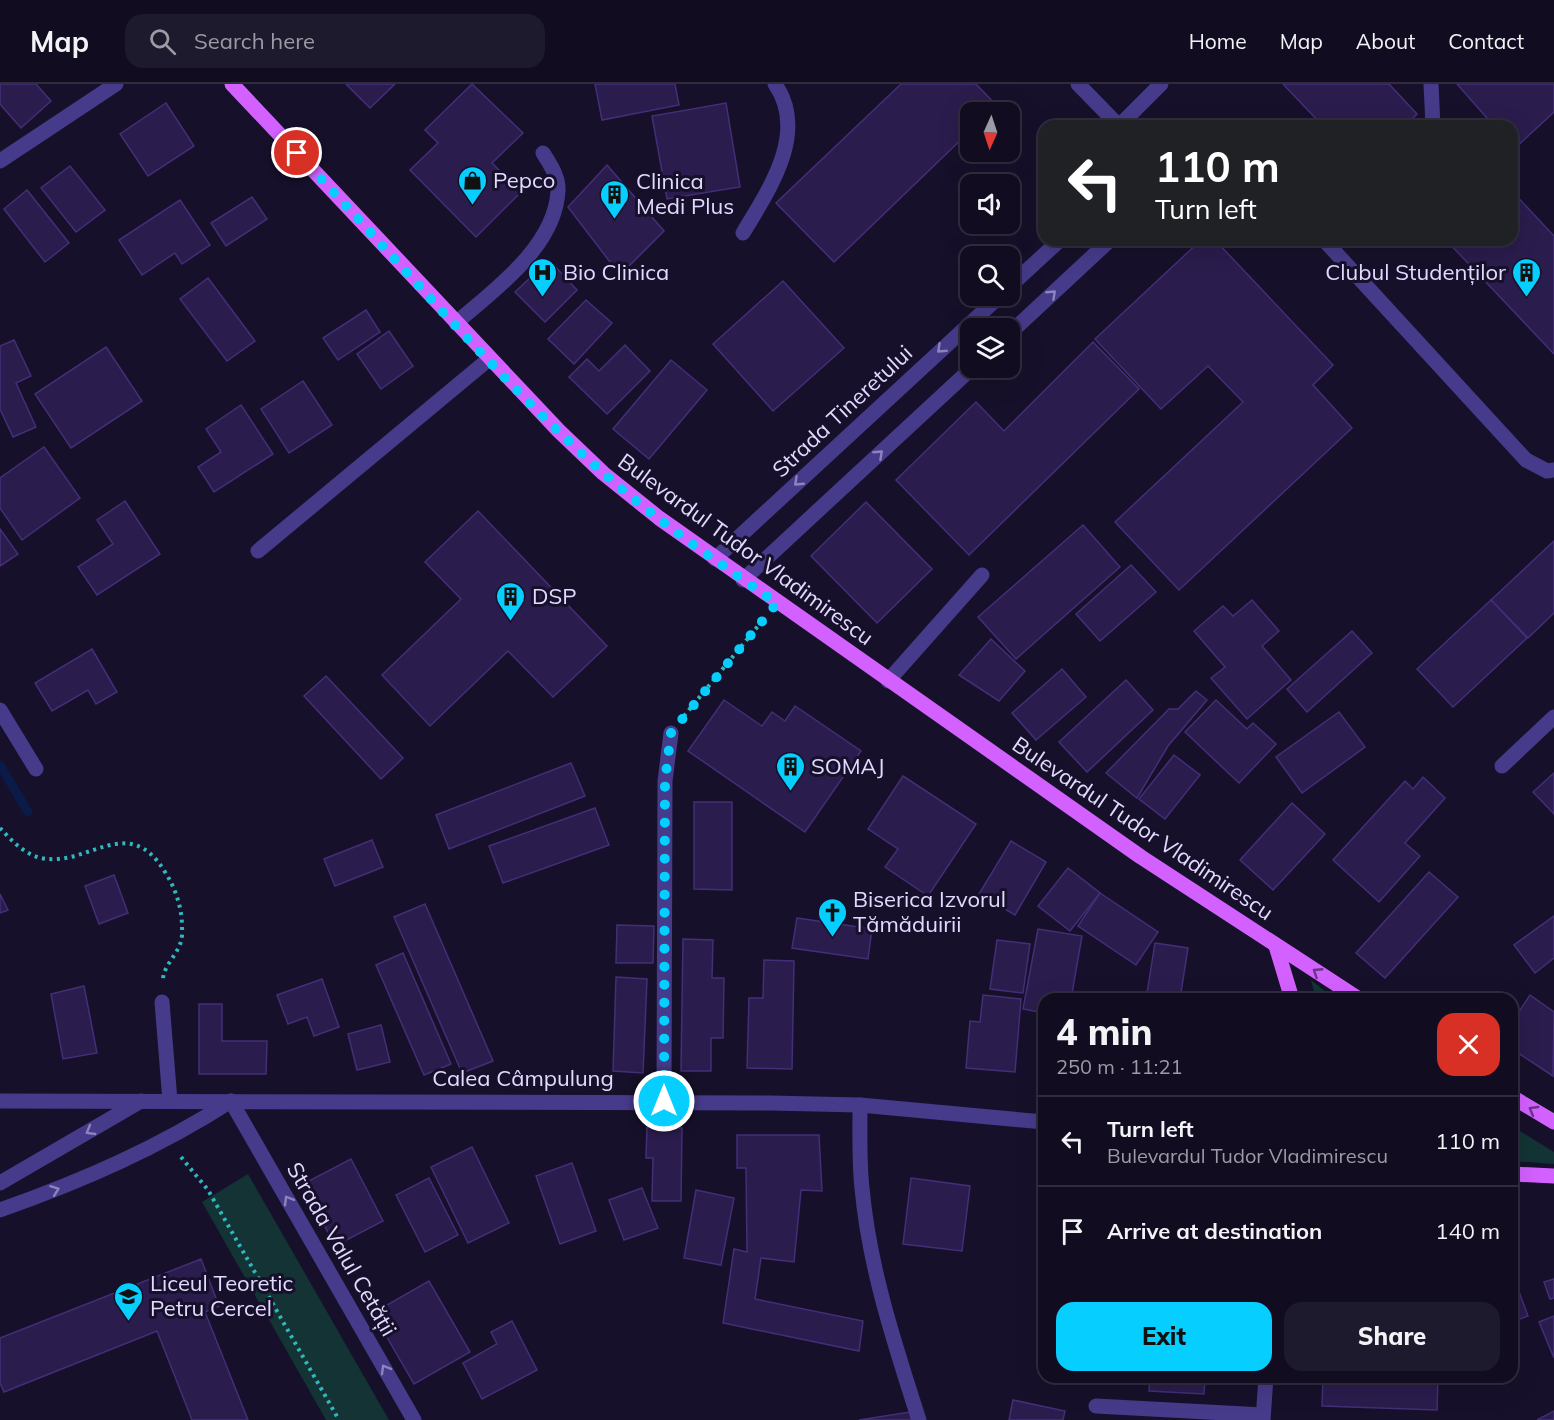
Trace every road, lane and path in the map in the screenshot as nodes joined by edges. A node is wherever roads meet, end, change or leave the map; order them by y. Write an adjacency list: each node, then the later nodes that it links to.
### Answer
1 (116, 84): 11 (street)
2 (232, 84): 18 (main road, Bulevardul Tudor Vladimirescu)
3 (775, 84): 12 (street)
4 (1078, 84): 7 (street)
5 (1161, 84): 8 (street)
6 (1431, 84): 9 (street)
7 (1113, 120)
8 (1125, 120)
9 (1433, 120)
10 (543, 153): 18 (street)
11 (0, 161)
12 (743, 233)
13 (1053, 246): 16 (street)
14 (1104, 246): 19 (street, one-way to 14)
15 (1330, 246): 22 (street)
16 (1020, 277)
17 (989, 306): 24 (street, Strada Tineretului, one-way to 24)
18 (456, 323): 20 (main road, Bulevardul Tudor Vladimirescu)
19 (1020, 324)
20 (489, 359): 23 (street); 24 (main road, Bulevardul Tudor Vladimirescu)
21 (961, 378): 26 (street, one-way to 21)
22 (1554, 470)
23 (258, 551)
24 (715, 559): 26 (main road, Bulevardul Tudor Vladimirescu)
25 (982, 575): 28 (street)
26 (743, 580): 27 (main road, Bulevardul Tudor Vladimirescu)
27 (777, 603): 28 (main road, Bulevardul Tudor Vladimirescu); 31 (path)
28 (888, 681): 35 (main road, Bulevardul Tudor Vladimirescu)
29 (0, 710): 33 (street)
30 (1554, 717): 32 (street)
31 (671, 733): 43 (street)
32 (1502, 766)
33 (36, 769)
34 (0, 828): 38 (path)
35 (1276, 946): 36 (main road, Bulevardul Tudor Vladimirescu); 37 (main road, Bulevardul Tudor Vladimirescu, one-way to 35)
36 (1290, 993)
37 (1350, 993)
38 (162, 1002): 41 (street)
39 (0, 1101): 40 (street, Calea Câmpulung)
40 (141, 1101): 41 (street, Calea Câmpulung); 51 (street, one-way to 51)
41 (171, 1101): 42 (street, Calea Câmpulung)
42 (231, 1101): 43 (street, Calea Câmpulung); 48 (street); 57 (street, Strada Valul Cetății, one-way to 42)
43 (664, 1101): 45 (street, Calea Câmpulung)
44 (1518, 1101): 47 (main road, one-way to 44)
45 (860, 1105): 46 (street, Calea Câmpulung); 58 (street)
46 (1038, 1121)
47 (1554, 1122)
48 (167, 1140): 52 (street, one-way to 48); 56 (path)
49 (1518, 1174): 50 (main road)
50 (1554, 1176)
51 (0, 1183)
52 (0, 1210)
53 (1266, 1383): 55 (street)
54 (1096, 1406): 55 (street)
55 (1263, 1418)
56 (339, 1420)
57 (414, 1420)
58 (919, 1420)

